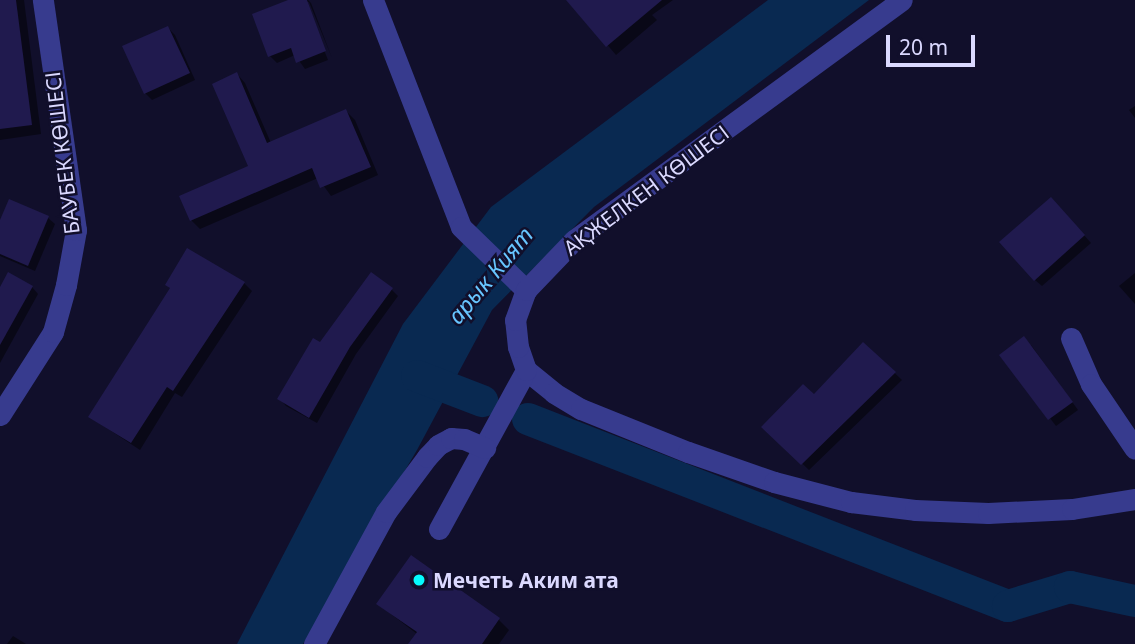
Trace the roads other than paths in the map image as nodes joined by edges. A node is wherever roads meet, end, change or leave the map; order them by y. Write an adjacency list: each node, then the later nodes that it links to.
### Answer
1 (43, 0): 7 (street, БАУБЕК КӨШЕСІ)
2 (373, 0): 4 (street)
3 (902, 0): 4 (street, АҚЖЕЛКЕН КӨШЕСІ)
4 (524, 288): 6 (street, АҚЖЕЛКЕН КӨШЕСІ)
5 (1071, 338): 9 (street)
6 (526, 370): 8 (street); 10 (street)
7 (0, 415)
8 (485, 448): 11 (street); 12 (street)
9 (1135, 449)
10 (1135, 499)
11 (439, 529)
12 (314, 644)

